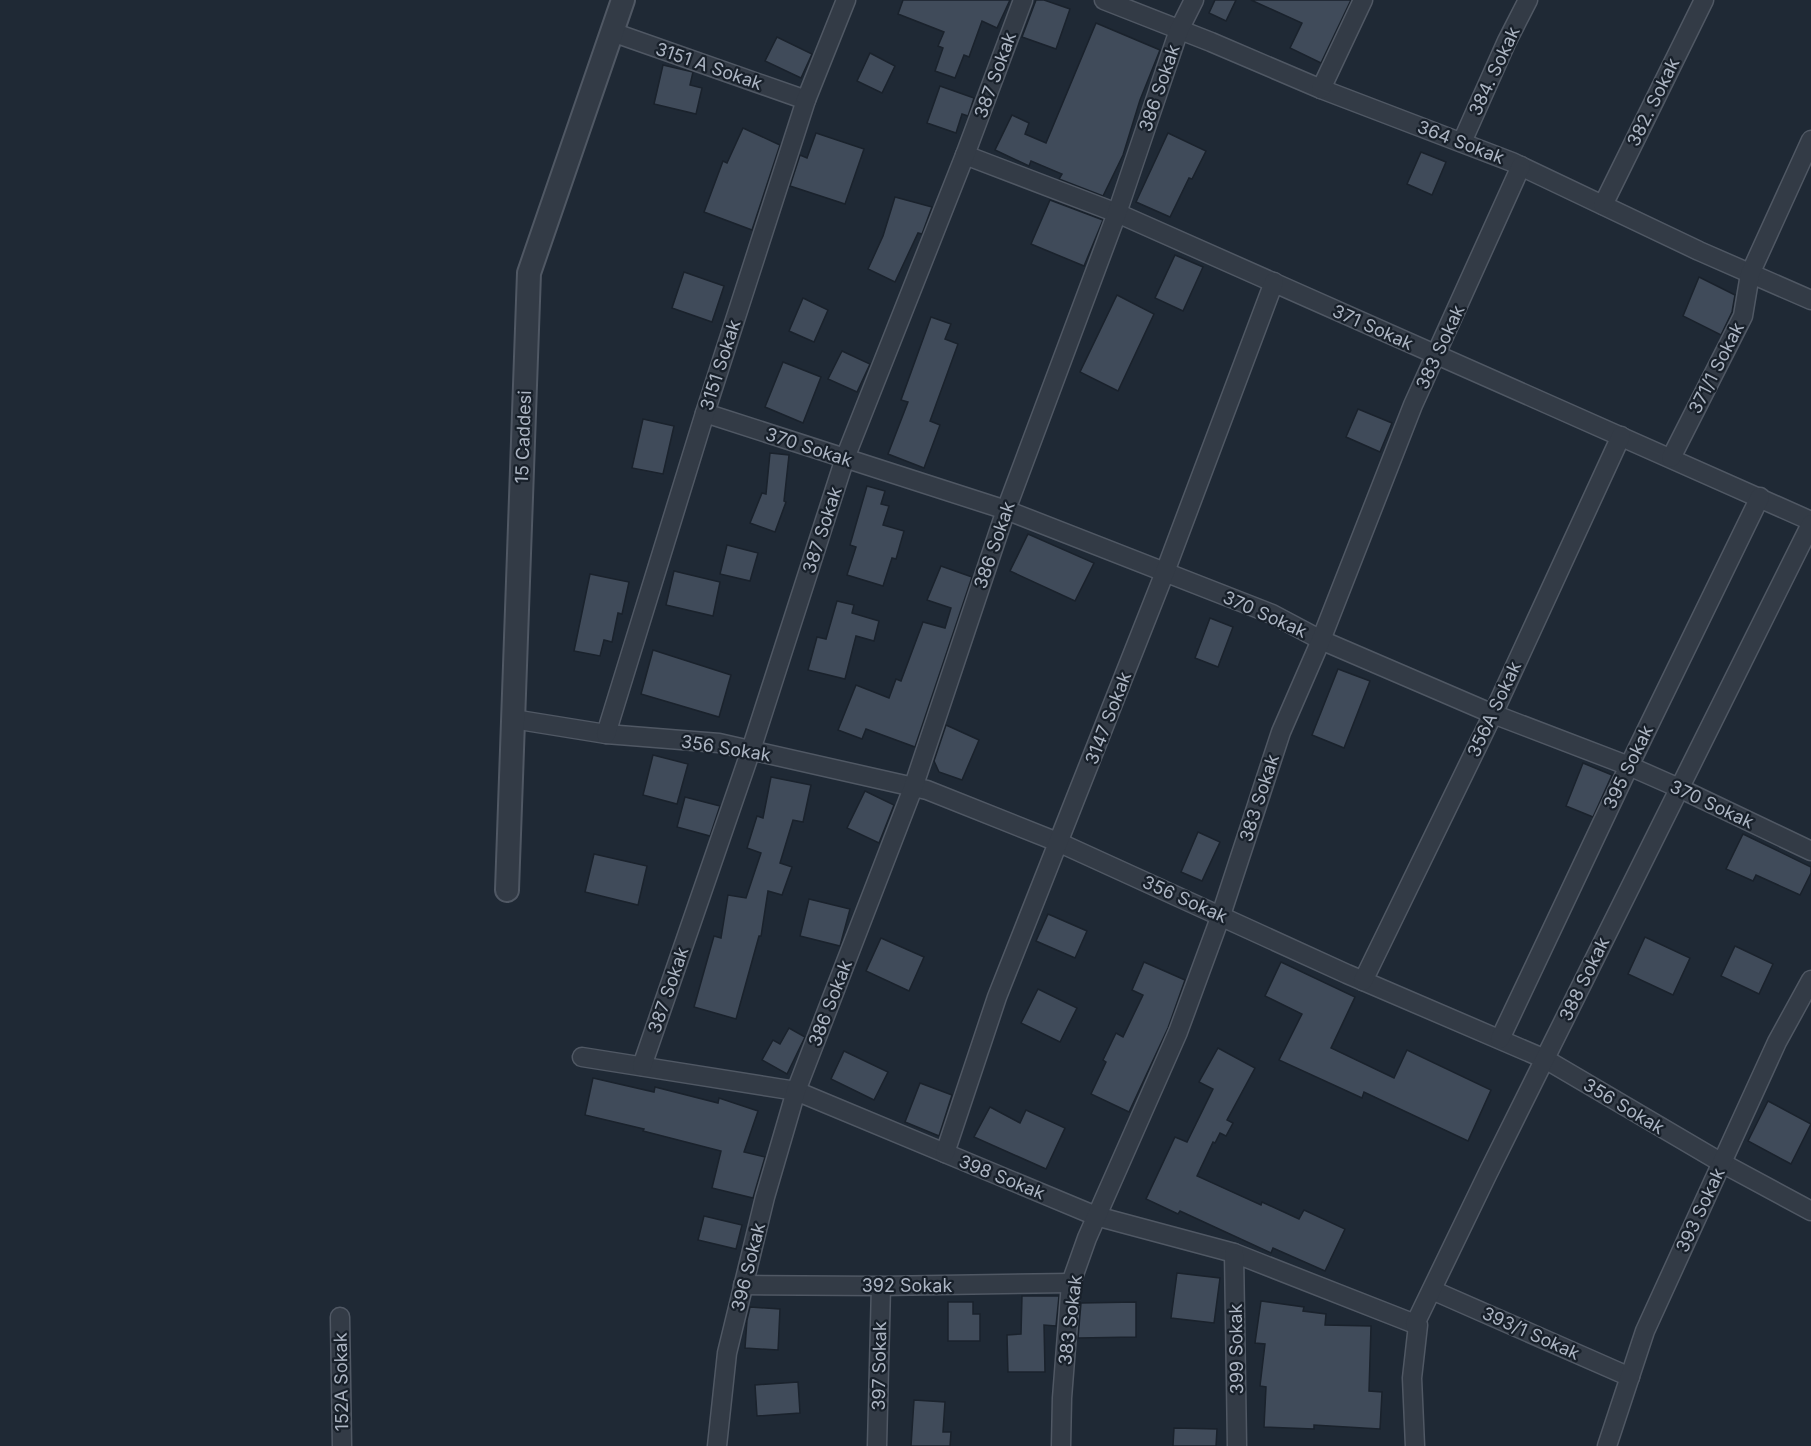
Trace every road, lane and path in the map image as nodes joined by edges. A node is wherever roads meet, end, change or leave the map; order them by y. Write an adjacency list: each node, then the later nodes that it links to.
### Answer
1 (623, 0): 10 (street, 15 Caddesi)
2 (846, 0): 12 (street, 3151 Sokak)
3 (1023, 0): 15 (street, 387 Sokak)
4 (1104, 0): 9 (street, 364 Sokak)
5 (1194, 0): 9 (street, 386 Sokak)
6 (1363, 0): 11 (street)
7 (1528, 0): 14 (street, 384. Sokak)
8 (1704, 0): 17 (street, 382. Sokak)
9 (1179, 30): 11 (street, 364 Sokak); 18 (street, 386 Sokak)
10 (612, 32): 12 (street, 3151 A Sokak); 33 (street, 15 Caddesi)
11 (1321, 88): 14 (street, 364 Sokak)
12 (806, 100): 23 (street, 3151 Sokak)
13 (1811, 140): 19 (street, 371/1 Sokak)
14 (1462, 142): 16 (street, 364 Sokak)
15 (965, 155): 18 (street, 371 Sokak); 25 (street, 387 Sokak)
16 (1521, 166): 17 (street, 364 Sokak); 22 (street, 383 Sokak)
17 (1603, 205): 19 (street, 364 Sokak)
18 (1117, 213): 20 (street, 371 Sokak); 28 (street, 386 Sokak)
19 (1750, 274): 21 (street, 364 Sokak); 26 (street, 371/1 Sokak)
20 (1274, 282): 22 (street, 371 Sokak); 30 (street, 3147 Sokak)
21 (1811, 300)
22 (1436, 355): 24 (street, 371 Sokak); 31 (street, 383 Sokak)
23 (705, 413): 25 (street, 370 Sokak); 34 (street, 3151 Sokak)
24 (1621, 436): 26 (street, 371 Sokak); 32 (street, 356A Sokak)
25 (845, 458): 28 (street, 370 Sokak); 35 (street, 387 Sokak)
26 (1671, 458): 27 (street, 371 Sokak)
27 (1760, 496): 29 (street, 371 Sokak); 36 (street, 395 Sokak)
28 (1006, 510): 30 (street, 370 Sokak); 37 (street, 386 Sokak)
29 (1811, 522): 38 (street, 388 Sokak)
30 (1165, 572): 31 (street, 370 Sokak); 39 (street, 3147 Sokak)
31 (1321, 640): 32 (street, 370 Sokak); 42 (street, 383 Sokak)
32 (1493, 714): 36 (street, 370 Sokak); 44 (street, 356A Sokak)
33 (513, 719): 34 (street, 356 Sokak); 41 (street, 15 Caddesi)
34 (606, 734): 35 (street, 356 Sokak)
35 (751, 750): 37 (street, 356 Sokak); 48 (street, 387 Sokak)
36 (1629, 766): 38 (street, 370 Sokak); 45 (street, 395 Sokak)
37 (913, 788): 39 (street, 356 Sokak); 49 (street, 386 Sokak)
38 (1679, 788): 40 (street, 370 Sokak); 47 (street, 388 Sokak)
39 (1060, 843): 42 (street, 356 Sokak); 50 (street, 3147 Sokak)
40 (1811, 851)
41 (507, 890)
42 (1221, 915): 44 (street, 356 Sokak); 53 (street, 383 Sokak)
43 (1811, 980): 51 (street, 393 Sokak)
44 (1363, 981): 45 (street, 356 Sokak)
45 (1500, 1039): 47 (street, 356 Sokak)
46 (582, 1057): 48 (street, 398 Sokak)
47 (1545, 1059): 51 (street, 356 Sokak); 58 (street, 388 Sokak)
48 (642, 1066): 49 (street, 398 Sokak)
49 (796, 1091): 50 (street, 398 Sokak); 56 (street, 396 Sokak)
50 (945, 1154): 53 (street, 398 Sokak)
51 (1722, 1163): 52 (street, 356 Sokak); 61 (street, 393 Sokak)
52 (1811, 1211)
53 (1096, 1216): 54 (street, 398 Sokak); 55 (street, 383 Sokak)
54 (1234, 1253): 60 (street, 398 Sokak); 66 (street, 399 Sokak)
55 (1071, 1283): 57 (street, 392 Sokak); 65 (street, 383 Sokak)
56 (743, 1285): 57 (street, 392 Sokak); 63 (street, 396 Sokak)
57 (881, 1286): 64 (street, 397 Sokak)
58 (1432, 1290): 60 (street, 388 Sokak); 61 (street, 393/1 Sokak)
59 (340, 1317): 62 (street, 152A Sokak)
60 (1415, 1324): 67 (street, 388 Sokak)
61 (1630, 1377): 68 (street, 393 Sokak)
62 (342, 1446)
63 (717, 1446)
64 (877, 1446)
65 (1061, 1446)
66 (1237, 1446)
67 (1414, 1446)
68 (1607, 1446)

